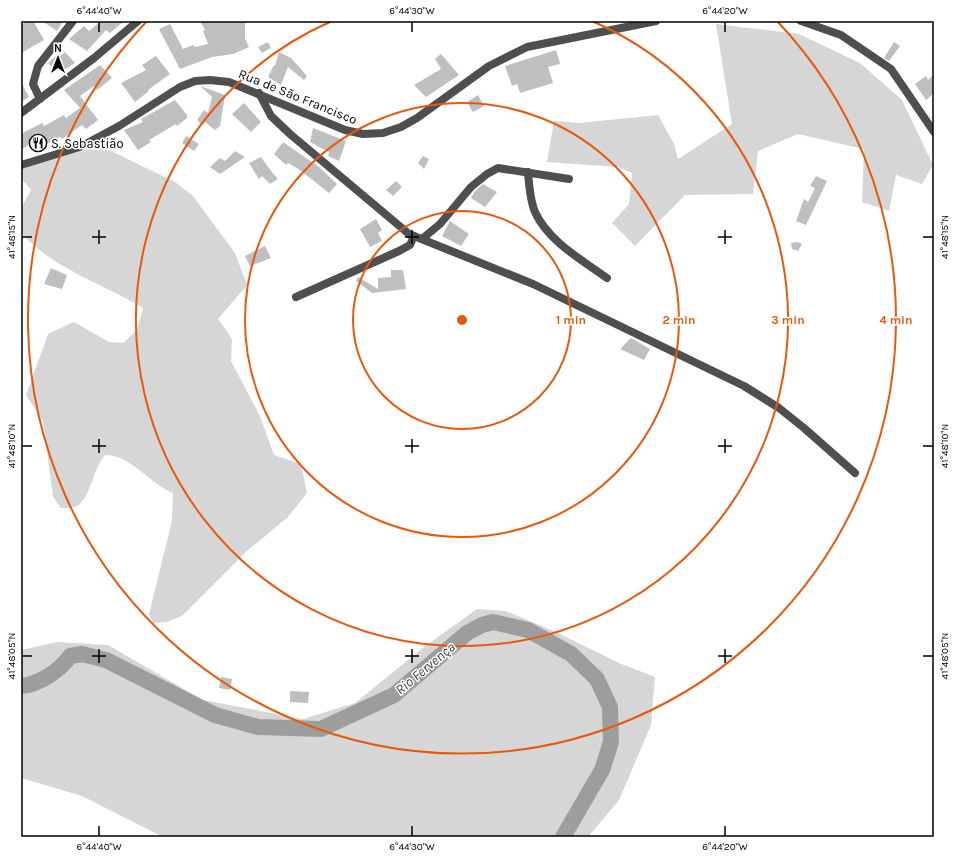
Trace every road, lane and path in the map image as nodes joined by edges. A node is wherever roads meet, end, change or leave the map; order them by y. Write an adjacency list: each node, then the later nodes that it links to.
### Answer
1 (73, 21): 6 (street)
2 (138, 21): 6 (street)
3 (656, 21): 5 (street, Rua de São Francisco)
4 (801, 21): 8 (street)
5 (258, 93): 9 (street, Rua de São Francisco); 12 (street)
6 (40, 99): 7 (street)
7 (21, 113)
8 (934, 132)
9 (21, 165)
10 (528, 172): 11 (street); 13 (street); 14 (street)
11 (568, 178)
12 (414, 236): 13 (street); 15 (street)
13 (422, 239): 16 (street)
14 (607, 278)
15 (296, 296)
16 (855, 473)

